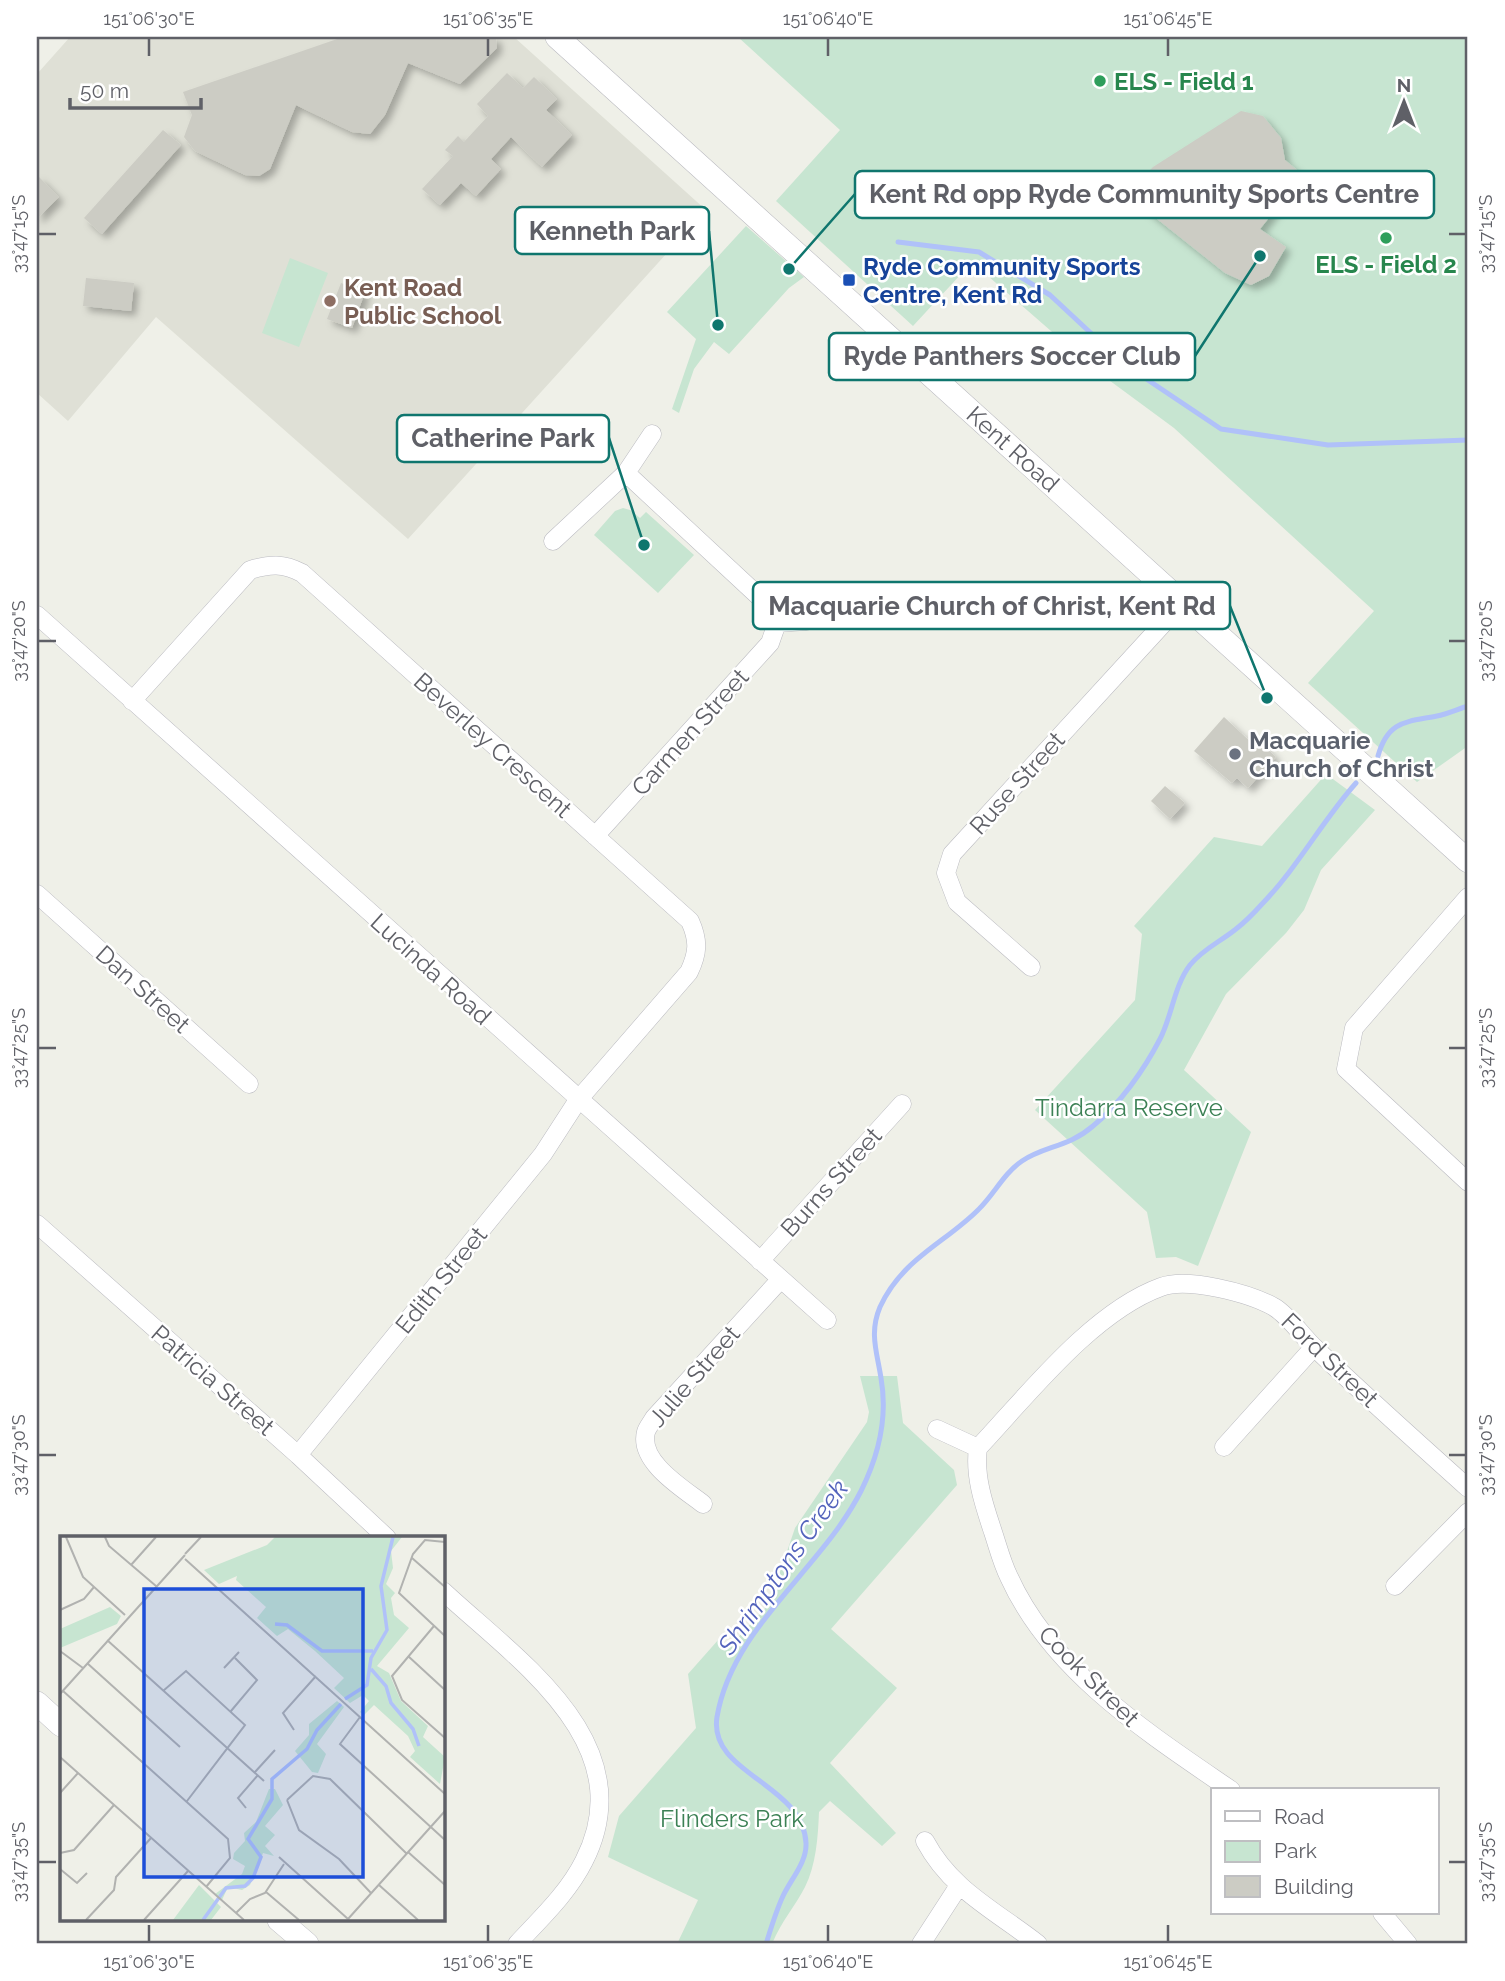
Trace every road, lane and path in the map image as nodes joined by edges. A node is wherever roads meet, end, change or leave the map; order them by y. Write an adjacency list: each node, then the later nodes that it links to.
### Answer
1 (557, 37): 5 (street, Kent Road)
2 (652, 434): 3 (street)
3 (626, 473): 4 (street); 8 (street)
4 (553, 541)
5 (1183, 602): 11 (street, Kent Road); 14 (street, Ruse Street)
6 (37, 615): 9 (street, Lucinda Road)
7 (806, 621): 8 (street)
8 (777, 623): 10 (street, Carmen Street)
9 (132, 701): 10 (street, Beverley Crescent); 16 (street, Lucinda Road)
10 (595, 836): 16 (street, Beverley Crescent)
11 (1468, 861)
12 (37, 894): 15 (street, Dan Street)
13 (1468, 897): 18 (street)
14 (1031, 967)
15 (249, 1084)
16 (578, 1100): 20 (street, Lucinda Road); 27 (street, Edith Street)
17 (902, 1104): 20 (street, Burns Street)
18 (1468, 1182)
19 (37, 1224): 27 (street, Patricia Street)
20 (760, 1261): 21 (street, Lucinda Road)
21 (780, 1280): 22 (street, Lucinda Road); 29 (street, Julie Street)
22 (827, 1320)
23 (1314, 1347): 25 (street); 26 (street, Ford Street); 28 (street, Ford Street)
24 (937, 1429): 26 (street)
25 (1224, 1447)
26 (978, 1448): 34 (street, Cook Street)
27 (299, 1455): 31 (street, Patricia Street)
28 (1468, 1488)
29 (703, 1504)
30 (1468, 1512): 32 (street)
31 (385, 1536)
32 (1395, 1586)
33 (444, 1592): 40 (street)
34 (1228, 1788)
35 (925, 1841): 36 (street)
36 (958, 1887): 41 (street); 42 (street)
37 (1383, 1914): 43 (street)
38 (281, 1922): 39 (street)
39 (302, 1943)
40 (517, 1944)
41 (921, 1944)
42 (1038, 1944)
43 (1408, 1944)

